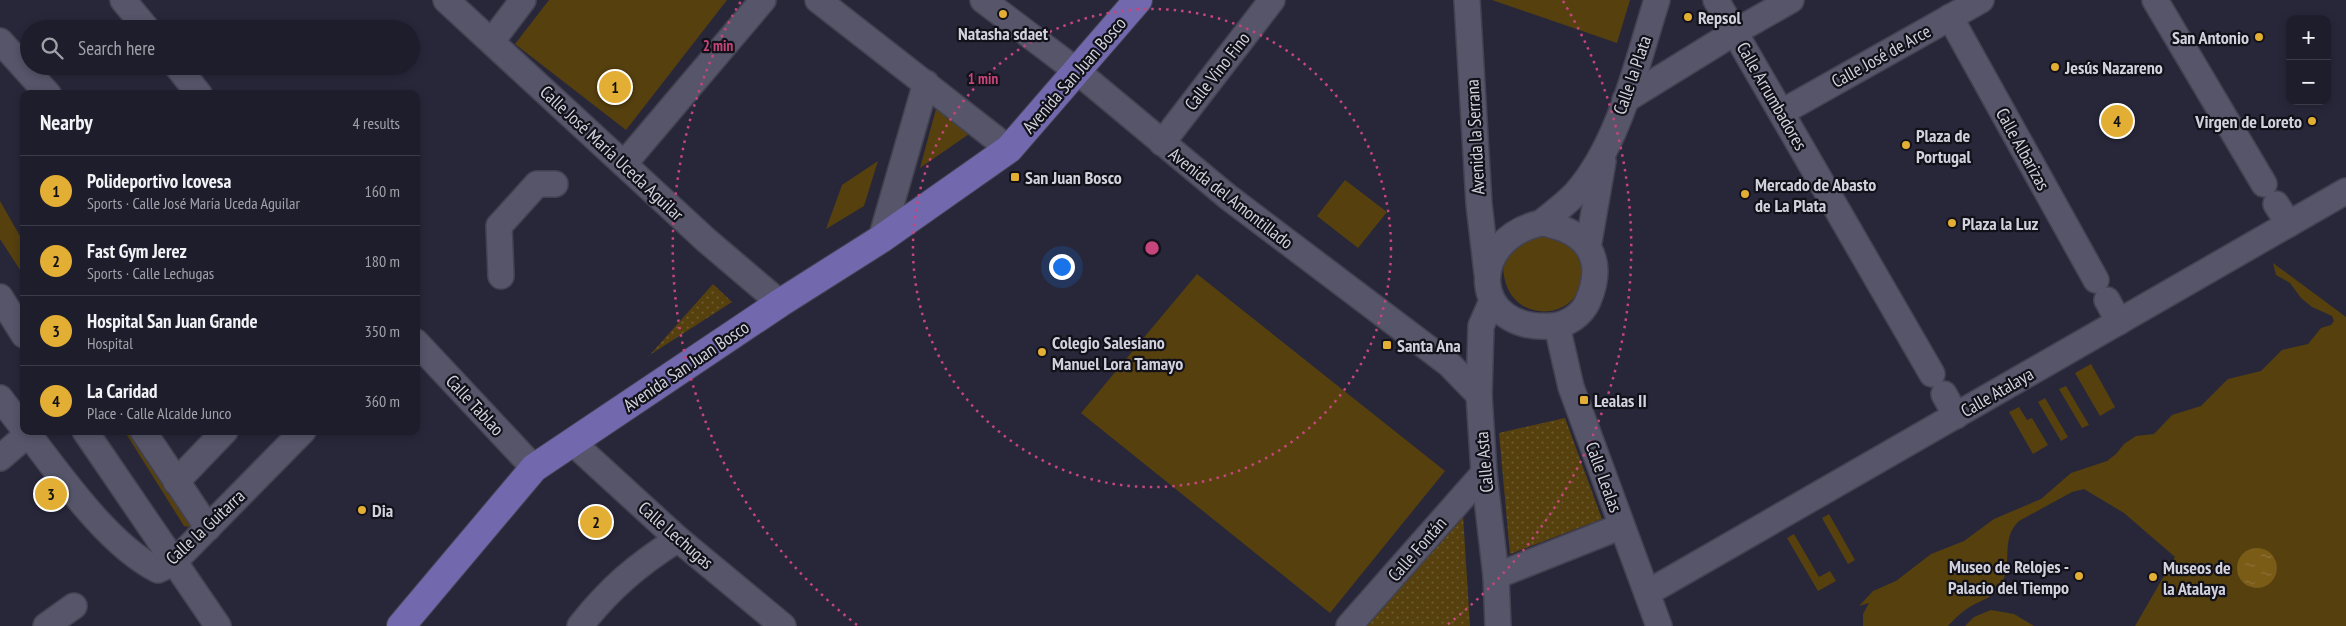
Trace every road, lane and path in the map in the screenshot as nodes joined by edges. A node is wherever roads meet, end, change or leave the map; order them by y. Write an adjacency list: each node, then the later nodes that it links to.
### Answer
1 (123, 0): 16 (street)
2 (446, 0): 19 (street, Calle José María Uceda Aguilar)
3 (523, 0): 19 (street)
4 (763, 0): 34 (street)
5 (818, 0): 26 (street, Avenida San Juan Bosco)
6 (984, 0): 23 (street, Avenida del Amontillado)
7 (1138, 0): 23 (main road, Avenida San Juan Bosco)
8 (1272, 0): 31 (street, Calle Vino Fino)
9 (1467, 0): 41 (street, Avenida la Serrana)
10 (1657, 0): 20 (street, Calle la Plata)
11 (1716, 0): 17 (street, Calle Arrumbadores)
12 (1791, 0): 17 (street)
13 (1981, 0): 15 (street, Calle José de Arce)
14 (2155, 0): 37 (street)
15 (1950, 17): 30 (street, Calle José de Arce); 45 (street, Calle Albarizas)
16 (140, 20)
17 (1735, 32): 22 (street); 30 (street, Calle Arrumbadores)
18 (0, 41): 21 (street)
19 (492, 41): 34 (street, Calle José María Uceda Aguilar)
20 (1640, 53): 22 (street); 29 (street, Calle la Plata)
21 (20, 63)
22 (1675, 69): 29 (street)
23 (1078, 72): 31 (street, Avenida del Amontillado); 32 (main road, Avenida San Juan Bosco)
24 (31, 75): 27 (street)
25 (184, 75): 28 (street)
26 (926, 84): 32 (street, Avenida San Juan Bosco); 39 (street)
27 (44, 90)
28 (196, 90)
29 (1625, 100): 33 (street, Calle la Plata)
30 (1782, 112): 52 (street, Calle Arrumbadores)
31 (1162, 143): 50 (street, Avenida del Amontillado)
32 (1009, 149): 39 (main road, Avenida San Juan Bosco)
33 (1604, 149): 38 (street, Calle la Plata); 40 (street, Calle la Plata)
34 (624, 164): 46 (street, Calle José María Uceda Aguilar)
35 (555, 184): 42 (street)
36 (2346, 191): 37 (street, Calle Atalaya)
37 (2276, 204): 45 (street, Calle Atalaya)
38 (1541, 223): 40 (street); 41 (street)
39 (881, 239): 46 (main road, Avenida San Juan Bosco)
40 (1588, 247): 47 (street)
41 (1487, 273): 44 (street)
42 (501, 276)
43 (0, 297): 48 (street)
44 (1492, 301): 47 (street); 50 (street, Calle Asta)
45 (2107, 301): 52 (street, Calle Atalaya)
46 (780, 303): 60 (main road, Avenida San Juan Bosco)
47 (1557, 326): 65 (street, Calle Lealas)
48 (20, 329)
49 (420, 346): 62 (street, Calle Tablao)
50 (1479, 395): 63 (street, Calle Asta)
51 (2, 405): 53 (street, Calle la Guitarra)
52 (1956, 416): 70 (street, Calle Atalaya)
53 (20, 424)
54 (22, 435): 61 (street)
55 (29, 435): 68 (street, Calle la Guitarra)
56 (88, 435): 68 (street)
57 (146, 435): 64 (street)
58 (221, 435): 64 (street)
59 (299, 435): 66 (street, Calle la Guitarra)
60 (572, 442): 62 (main road, Avenida San Juan Bosco); 67 (street, Calle Lechugas)
61 (0, 458)
62 (534, 468): 74 (main road, Avenida San Juan Bosco)
63 (1484, 473): 69 (street, Calle Asta); 77 (street, Calle Fontán)
64 (176, 482): 66 (street)
65 (1622, 526): 69 (street); 70 (street, Calle Lealas)
66 (208, 528): 68 (street, Calle la Guitarra)
67 (678, 539): 75 (street); 76 (street, Calle Lechugas)
68 (173, 563): 73 (street)
69 (1496, 576): 78 (street, Calle Asta)
70 (1647, 593): 79 (street, Calle Lealas)
71 (74, 606): 72 (street)
72 (46, 626)
73 (218, 626)
74 (401, 626)
75 (580, 626)
76 (782, 626)
77 (1349, 626)
78 (1498, 626)
79 (1659, 626)

